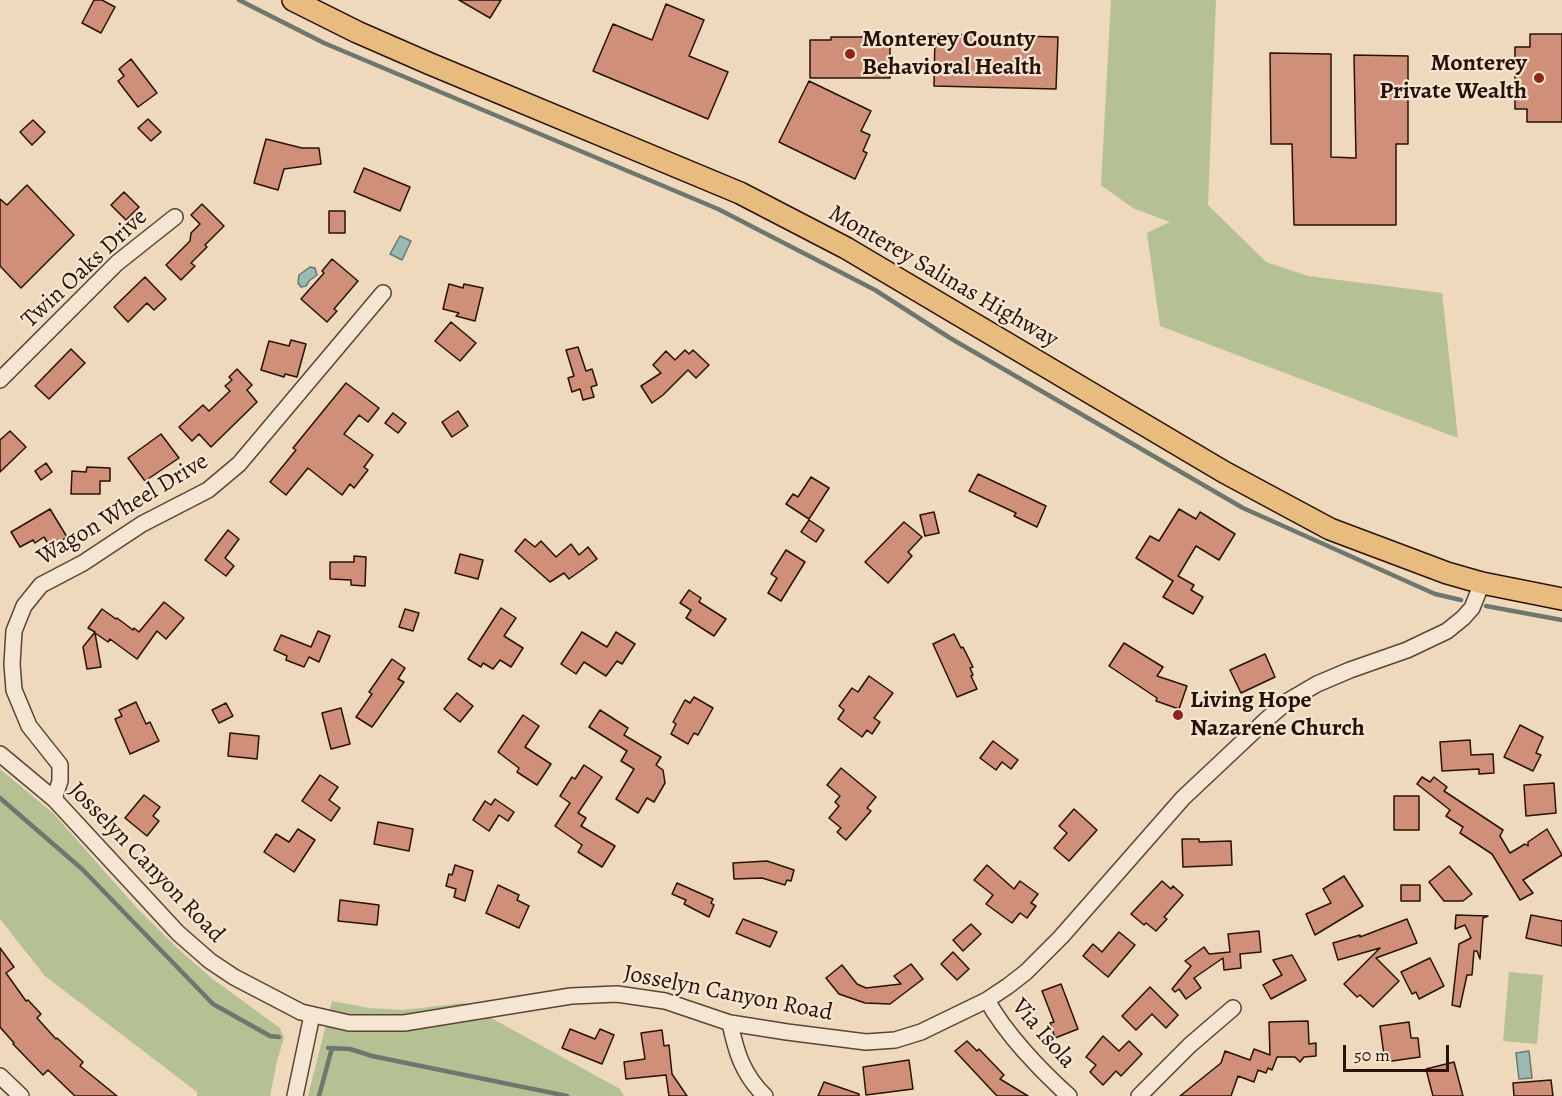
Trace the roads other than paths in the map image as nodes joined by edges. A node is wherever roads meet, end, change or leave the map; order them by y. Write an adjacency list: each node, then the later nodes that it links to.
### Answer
1 (293, 0): 5 (highway, Monterey Salinas Highway)
2 (176, 217): 4 (street, Twin Oaks Drive)
3 (383, 293): 8 (street, Wagon Wheel Drive)
4 (0, 380)
5 (1482, 582): 6 (highway, Monterey Salinas Highway); 9 (street, Josselyn Canyon Road)
6 (1562, 599)
7 (0, 754): 8 (street, Josselyn Canyon Road)
8 (54, 799): 11 (street, Josselyn Canyon Road)
9 (987, 1000): 12 (street, Josselyn Canyon Road); 17 (street, Via Isola)
10 (1233, 1008): 18 (street)
11 (312, 1015): 12 (street, Josselyn Canyon Road); 15 (street)
12 (730, 1023): 16 (street)
13 (0, 1077): 14 (street)
14 (21, 1096)
15 (295, 1096)
16 (765, 1096)
17 (1068, 1096)
18 (1139, 1096)

